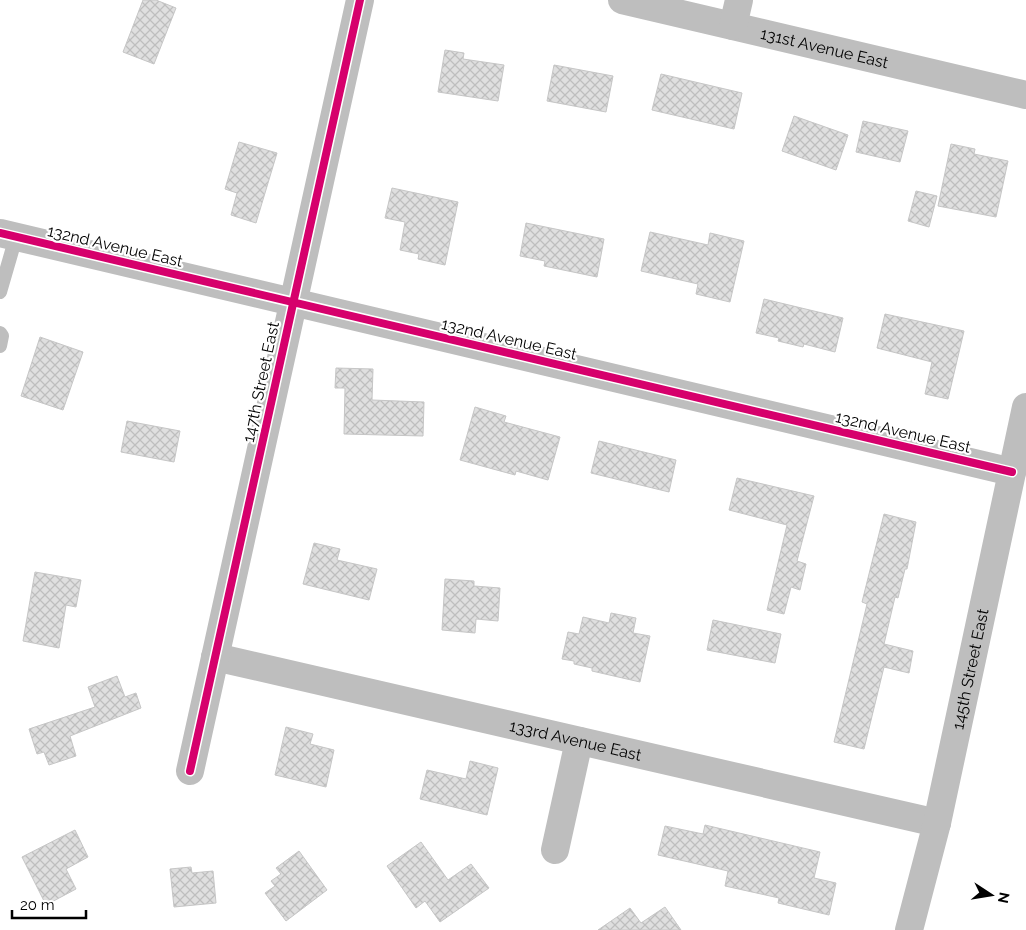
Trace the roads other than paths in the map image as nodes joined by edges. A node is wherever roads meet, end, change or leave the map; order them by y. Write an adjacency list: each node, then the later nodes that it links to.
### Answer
1 (360, 0): 7 (street, 147th Street East)
2 (622, 0): 3 (street, 131st Avenue East)
3 (736, 13): 4 (street, 131st Avenue East)
4 (1026, 95)
5 (8, 235): 6 (lane); 7 (street, 132nd Avenue East)
6 (0, 292)
7 (293, 302): 11 (street, 132nd Avenue East); 12 (street, 147th Street East)
8 (0, 332): 9 (lane)
9 (0, 346)
10 (1026, 407): 11 (street, 145th Street East)
11 (1012, 472): 15 (street, 145th Street East)
12 (215, 657): 13 (street, 133rd Avenue East); 14 (street, 147th Street East)
13 (579, 741): 15 (street, 133rd Avenue East); 16 (street)
14 (190, 770)
15 (937, 824): 17 (street, 145th Street East)
16 (555, 850)
17 (909, 930)

